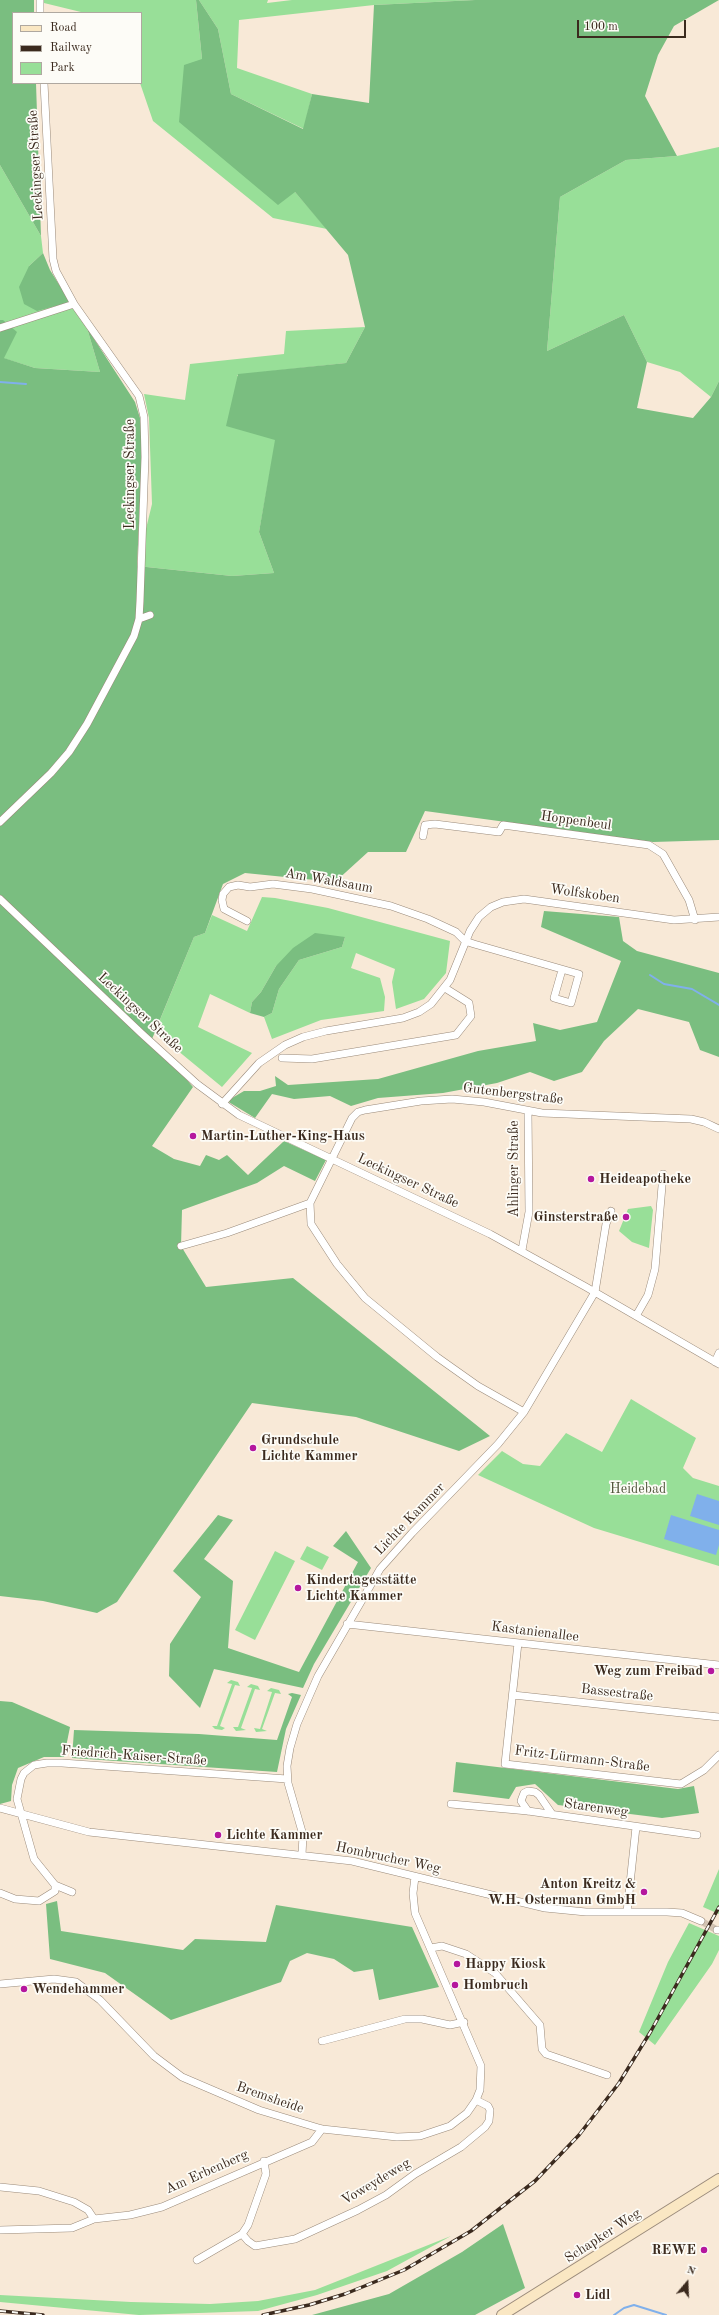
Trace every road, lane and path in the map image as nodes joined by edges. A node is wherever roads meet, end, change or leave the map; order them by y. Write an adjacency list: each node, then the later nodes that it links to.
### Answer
1 (40, 0): 2 (street)
2 (40, 12)
3 (44, 84): 4 (street, Leckingser Straße)
4 (74, 304): 5 (street); 7 (street, Leckingser Straße)
5 (0, 328)
6 (150, 615): 7 (street)
7 (139, 619): 8 (street, Leckingser Straße)
8 (0, 822)
9 (423, 836): 13 (street, Hoppenbeul)
10 (0, 899): 18 (street, Leckingser Straße)
11 (719, 917): 13 (street, Wolfskoben)
12 (247, 920): 14 (street, Am Waldsaum)
13 (695, 920): 14 (street, Wolfskoben)
14 (465, 941): 15 (street); 16 (street, Wolfskoben)
15 (562, 970): 15 (street)
16 (445, 988): 17 (street); 18 (street, Wolfskoben)
17 (282, 1058)
18 (222, 1104): 21 (street, Leckingser Straße)
19 (528, 1111): 20 (street, Gutenbergstraße); 21 (street, Gutenbergstraße); 26 (street, Ahlinger Straße)
20 (719, 1129)
21 (331, 1159): 23 (street, Gutenbergstraße); 26 (street, Leckingser Straße)
22 (663, 1174): 28 (street)
23 (310, 1204): 25 (street); 31 (street)
24 (611, 1211): 27 (street)
25 (181, 1246)
26 (522, 1250): 27 (street, Leckingser Straße)
27 (595, 1292): 28 (street, Leckingser Straße); 31 (street, Lichte Kammer)
28 (636, 1316): 30 (street, Leckingser Straße)
29 (719, 1353): 30 (street)
30 (717, 1363)
31 (524, 1412): 32 (street, Lichte Kammer)
32 (347, 1624): 33 (street, Kastanienallee); 38 (street, Lichte Kammer)
33 (518, 1643): 34 (street, Kastanienallee); 35 (street, Fritz-Lürmann-Straße)
34 (719, 1665)
35 (513, 1695): 36 (street, Bassestraße); 37 (street, Fritz-Lürmann-Straße)
36 (719, 1717)
37 (719, 1755)
38 (287, 1779): 42 (street, Friedrich-Kaiser-Straße); 46 (street, Lichte Kammer)
39 (451, 1804): 41 (street, Starenweg)
40 (0, 1808): 42 (street, Hombrucher Weg)
41 (528, 1811): 43 (street, Starenweg); 43 (street, Starenweg)
42 (20, 1814): 46 (street, Hombrucher Weg); 48 (street)
43 (552, 1814): 44 (street, Starenweg)
44 (636, 1827): 45 (street, Starenweg); 51 (street, Starenweg)
45 (697, 1835)
46 (302, 1855): 47 (street, Hombrucher Weg)
47 (415, 1877): 51 (street, Hombrucher Weg); 53 (street, Bremsheide)
48 (56, 1885): 49 (street); 50 (street)
49 (72, 1892)
50 (0, 1893)
51 (626, 1912): 52 (street, Hombrucher Weg)
52 (701, 1921)
53 (431, 1948): 55 (street, Bremsheide); 57 (street)
54 (0, 1984): 59 (street, Bremsheide)
55 (464, 2022): 56 (street); 58 (street, Bremsheide)
56 (322, 2041)
57 (607, 2075)
58 (476, 2100): 59 (street, Bremsheide); 65 (street, Voweydeweg)
59 (322, 2129): 60 (street, Am Erbenberg)
60 (264, 2161): 63 (street, Am Erbenberg); 65 (street)
61 (719, 2179): 67 (street, Schapker Weg)
62 (0, 2187): 63 (street)
63 (94, 2219): 64 (street, Am Erbenberg)
64 (0, 2230)
65 (242, 2234): 66 (street)
66 (197, 2260)
67 (502, 2315)

